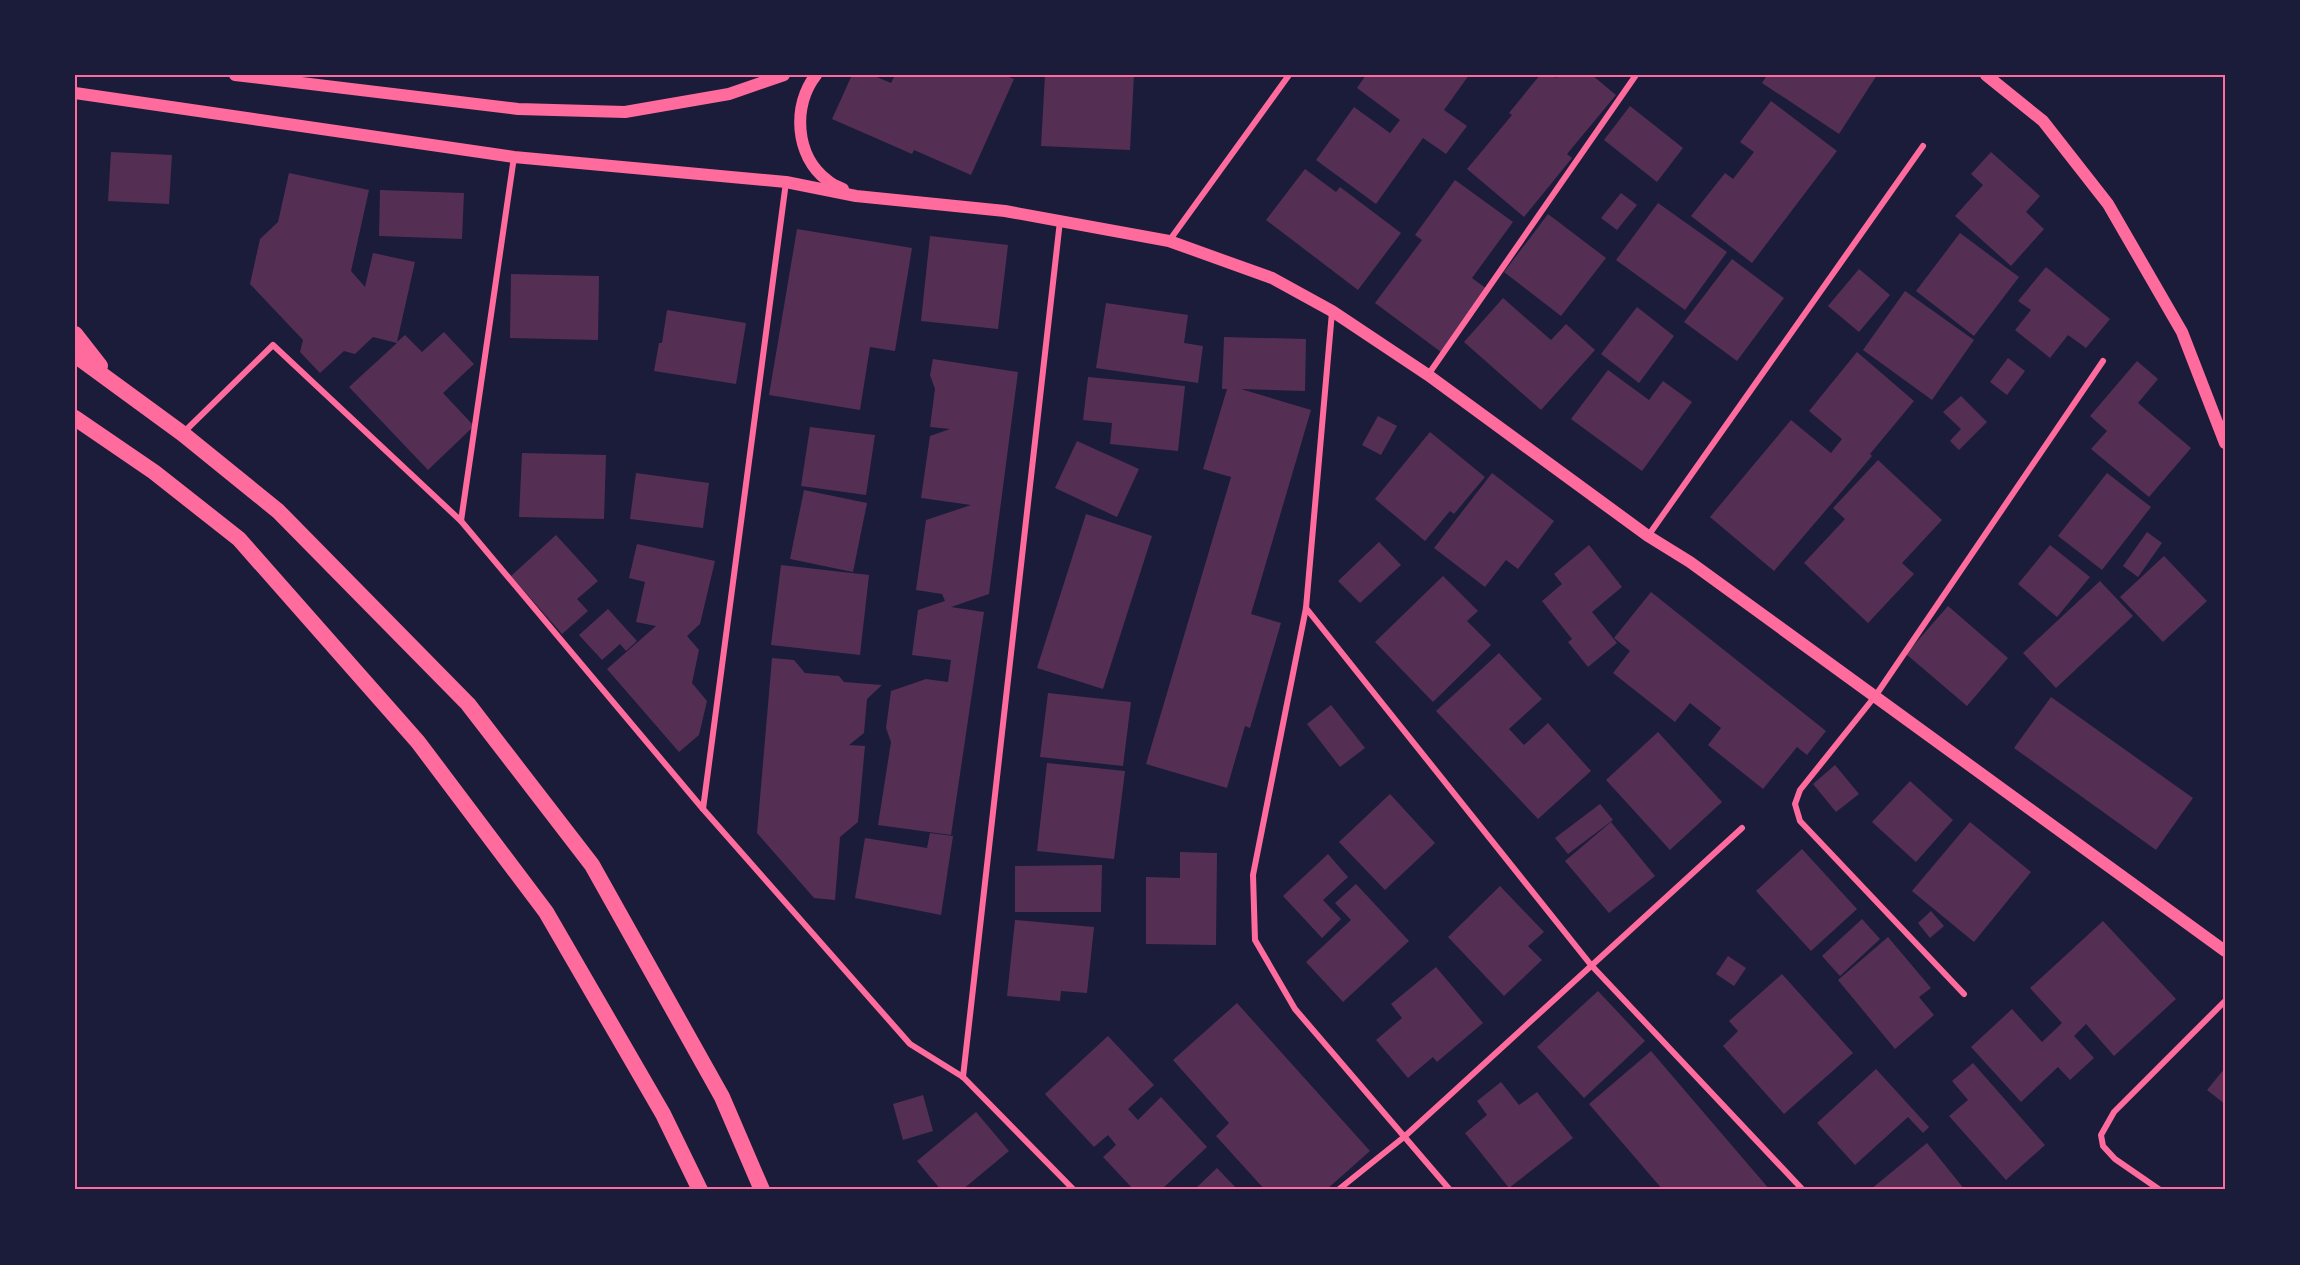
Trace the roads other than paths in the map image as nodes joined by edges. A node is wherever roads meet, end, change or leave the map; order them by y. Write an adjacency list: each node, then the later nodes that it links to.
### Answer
1 (235, 75): 2 (main road)
2 (784, 75)
3 (816, 75): 11 (main road)
4 (1289, 75): 13 (street)
5 (1636, 75): 18 (street)
6 (1986, 75): 22 (main road)
7 (75, 93): 9 (main road)
8 (1923, 146): 24 (street)
9 (514, 157): 10 (main road); 23 (street)
10 (786, 183): 11 (main road); 27 (street)
11 (856, 196): 12 (main road)
12 (1060, 221): 13 (main road); 33 (street)
13 (1169, 241): 14 (main road)
14 (1332, 311): 18 (main road); 25 (street)
15 (75, 334): 19 (highway)
16 (75, 355): 19 (highway)
17 (2103, 361): 26 (street)
18 (1428, 375): 24 (main road)
19 (112, 381): 21 (highway)
20 (75, 418): 35 (highway)
21 (183, 434): 23 (street); 36 (highway)
22 (2225, 443)
23 (461, 521): 27 (street)
24 (1648, 536): 26 (main road)
25 (1306, 609): 30 (street); 34 (street)
26 (1876, 695): 29 (main road); 31 (street)
27 (703, 809): 33 (street)
28 (1742, 828): 30 (street)
29 (2225, 951)
30 (1591, 964): 34 (street); 40 (street)
31 (1964, 994)
32 (2225, 1001): 41 (street)
33 (963, 1077): 37 (street)
34 (1404, 1137): 38 (street); 39 (street)
35 (700, 1190)
36 (762, 1190)
37 (1074, 1190)
38 (1338, 1190)
39 (1450, 1190)
40 (1803, 1190)
41 (2160, 1190)

